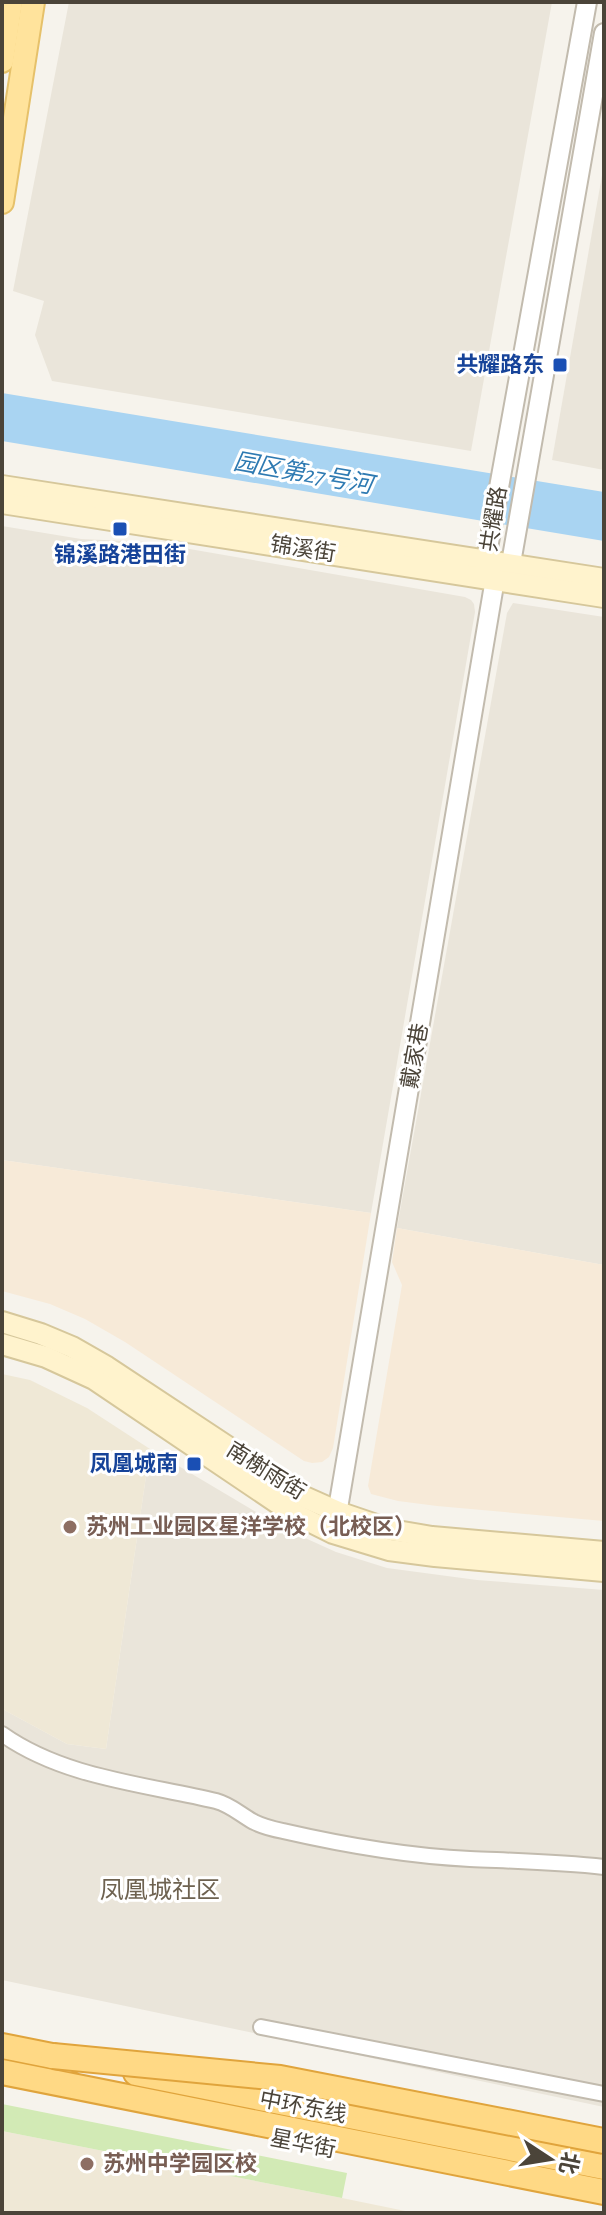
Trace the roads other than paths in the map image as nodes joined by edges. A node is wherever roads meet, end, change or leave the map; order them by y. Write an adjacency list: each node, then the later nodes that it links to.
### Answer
1 (11, 2): 5 (main road)
2 (33, 2): 6 (main road)
3 (587, 2): 9 (street, 共耀路)
4 (604, 33): 10 (street, 共耀路)
5 (2, 61)
6 (2, 202)
7 (2, 486): 9 (main road, 锦溪街)
8 (2, 503): 11 (main road, 锦溪街)
9 (486, 559): 10 (main road, 锦溪街); 11 (street, 共耀路)
10 (511, 563): 11 (street, 共耀路); 12 (main road, 锦溪街)
11 (495, 579): 13 (main road, 锦溪街); 16 (street, 戴家巷)
12 (604, 579)
13 (604, 597)
14 (2, 1322): 16 (main road, 南榭雨街)
15 (2, 1344): 16 (main road, 南榭雨街)
16 (335, 1523): 17 (main road, 南榭雨街); 18 (main road, 南榭雨街)
17 (604, 1552)
18 (604, 1571)
19 (2, 1734): 20 (street)
20 (604, 1867)
21 (261, 2027): 26 (street)
22 (3, 2040): 23 (highway, 中环东线); 28 (main road)
23 (53, 2056): 27 (highway, bridge); 29 (highway, 中环东线, bridge)
24 (2, 2072): 30 (highway, 中环东线)
25 (2, 2084): 31 (main road, 星华街)
26 (604, 2094)
27 (604, 2141)
28 (604, 2156)
29 (604, 2167)
30 (604, 2192)
31 (604, 2204)

